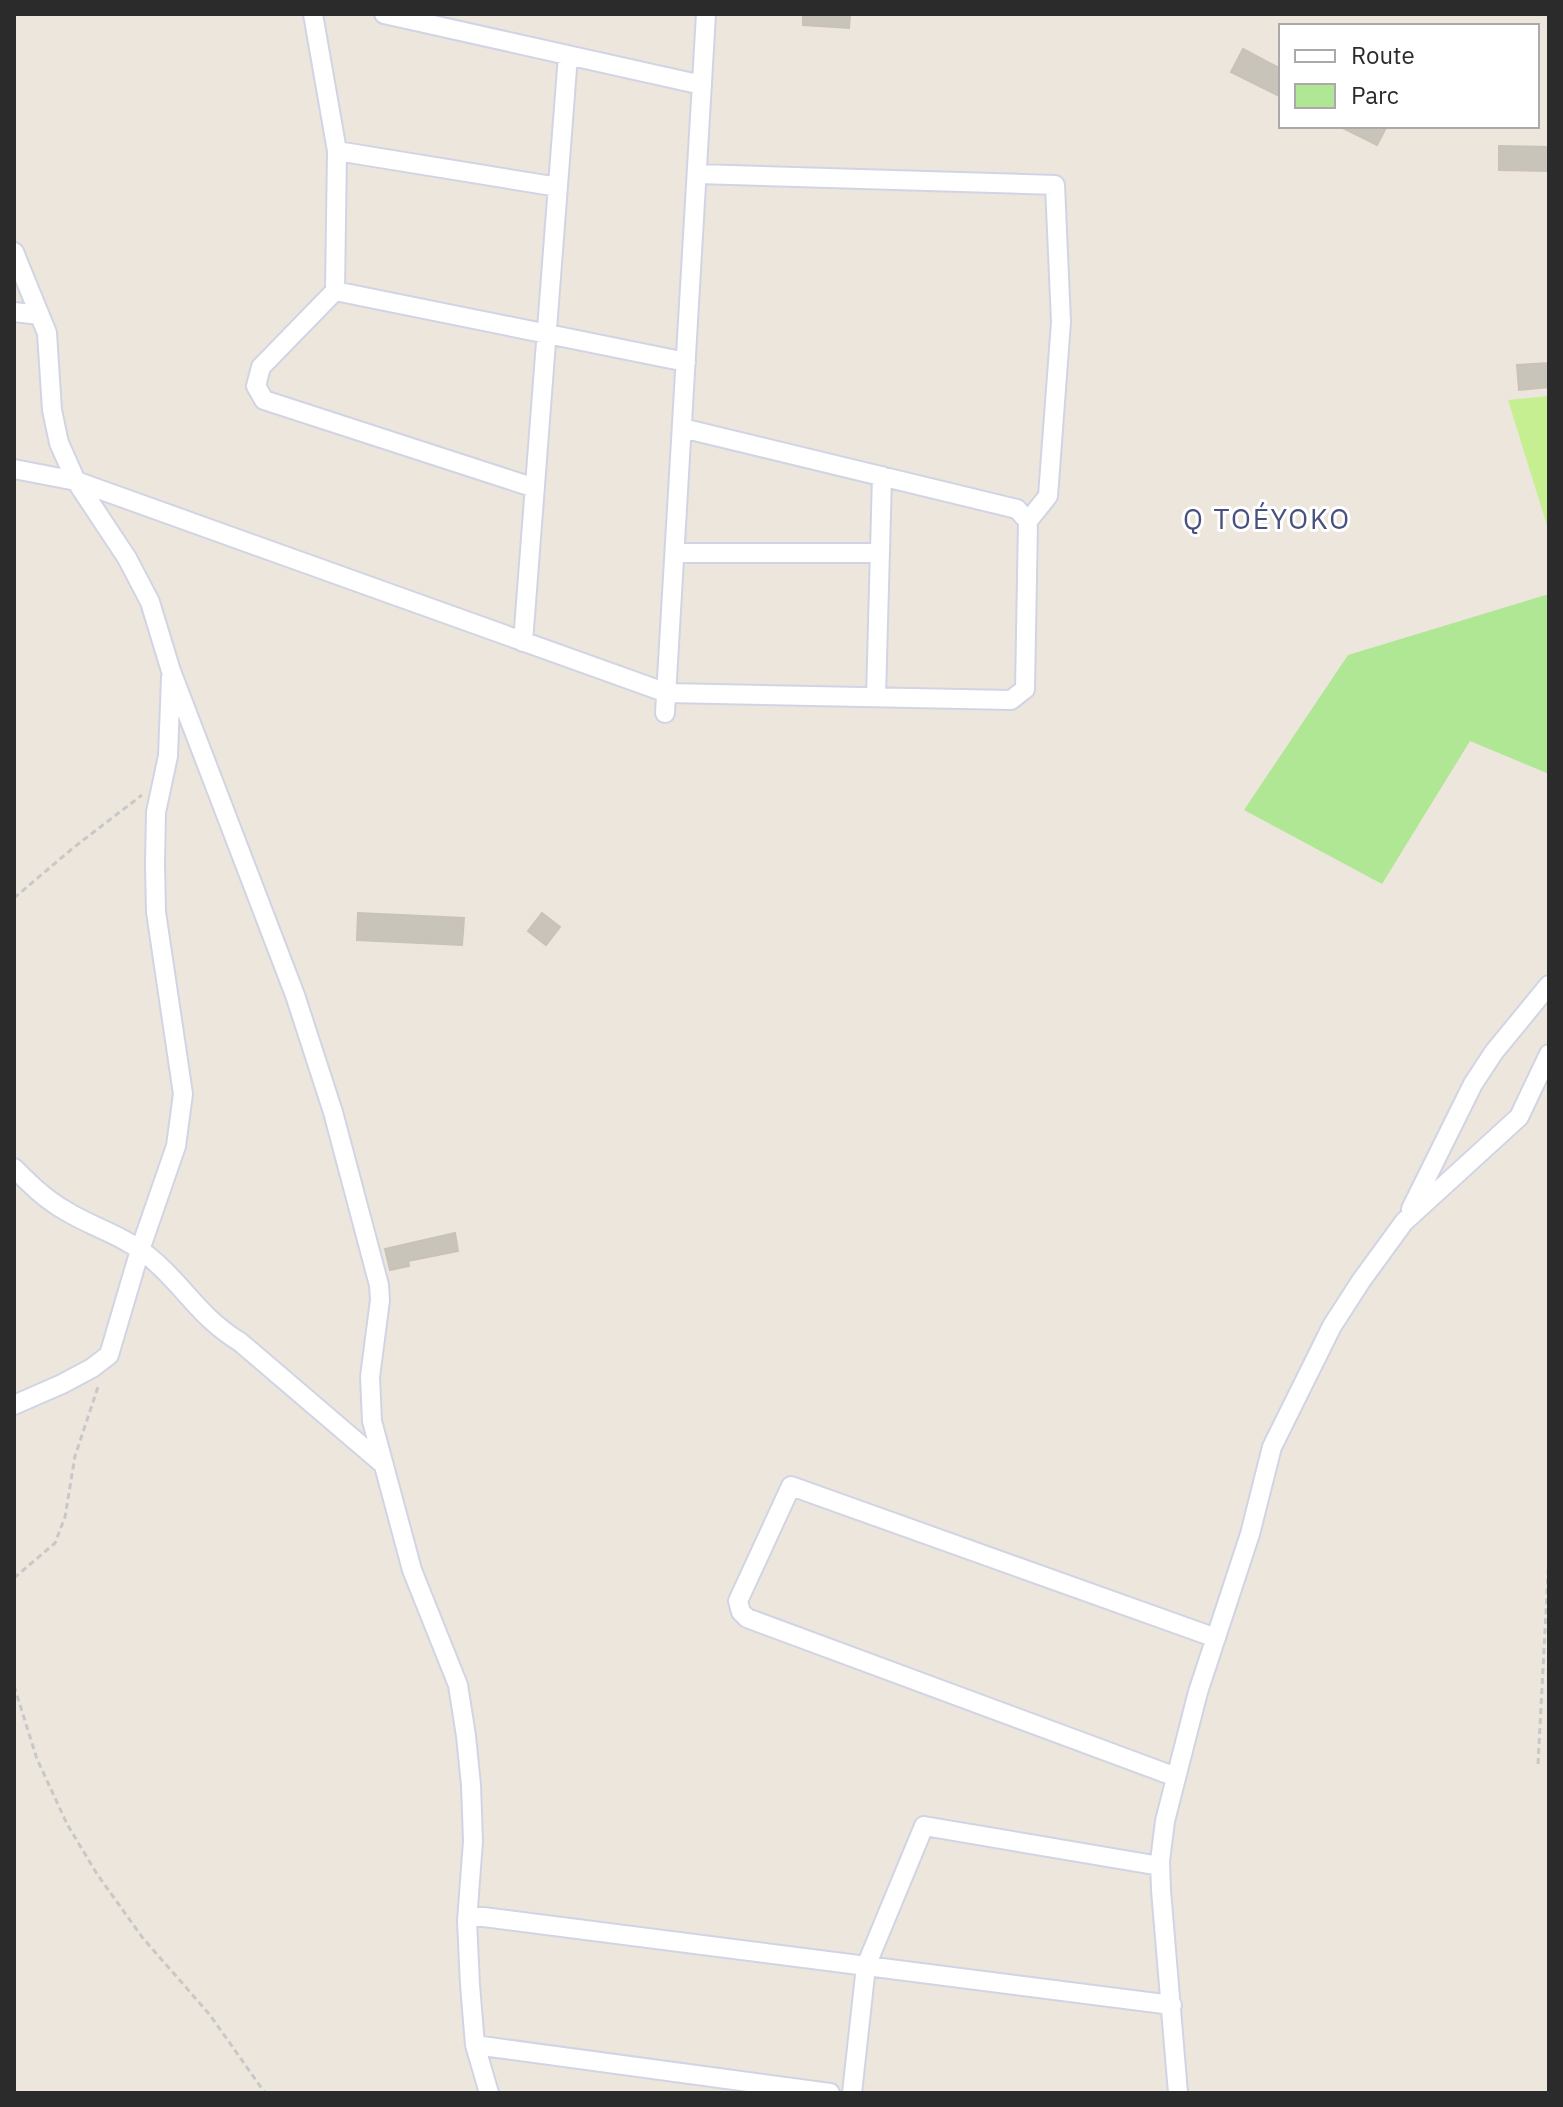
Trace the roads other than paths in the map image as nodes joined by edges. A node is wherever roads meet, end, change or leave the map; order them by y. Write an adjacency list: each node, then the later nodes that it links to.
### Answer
1 (313, 14): 6 (street)
2 (384, 14): 4 (street)
3 (706, 14): 5 (street)
4 (568, 55): 5 (street); 8 (street)
5 (702, 85): 7 (street)
6 (337, 151): 8 (street); 10 (street)
7 (697, 174): 14 (street); 20 (street)
8 (558, 187): 13 (street)
9 (14, 252): 12 (street)
10 (335, 291): 13 (street); 19 (street)
11 (14, 312): 12 (street)
12 (40, 315): 18 (street)
13 (547, 334): 14 (street); 19 (street)
14 (686, 362): 15 (street)
15 (682, 428): 17 (street); 21 (street)
16 (14, 469): 18 (street)
17 (882, 476): 20 (street); 22 (street)
18 (76, 481): 23 (street); 24 (street)
19 (535, 488): 23 (street)
20 (1028, 521): 26 (street)
21 (675, 553): 22 (street); 25 (street)
22 (880, 553): 26 (street)
23 (523, 642): 25 (street)
24 (171, 671): 32 (street); 34 (street)
25 (667, 693): 26 (street); 27 (street)
26 (876, 697)
27 (665, 713)
28 (1549, 985): 31 (street)
29 (1549, 1054): 31 (street)
30 (14, 1168): 32 (street)
31 (1404, 1222): 35 (street)
32 (140, 1250): 33 (street); 34 (street)
33 (14, 1405)
34 (384, 1465): 38 (street)
35 (1216, 1638): 36 (street); 36 (street)
36 (1176, 1777): 37 (street)
37 (1160, 1866): 39 (street); 40 (street)
38 (468, 1915): 39 (street); 41 (street)
39 (866, 1966): 40 (street); 44 (street)
40 (1172, 2005): 45 (street)
41 (475, 2045): 42 (street); 43 (street)
42 (489, 2093)
43 (830, 2093)
44 (852, 2093)
45 (1178, 2093)

